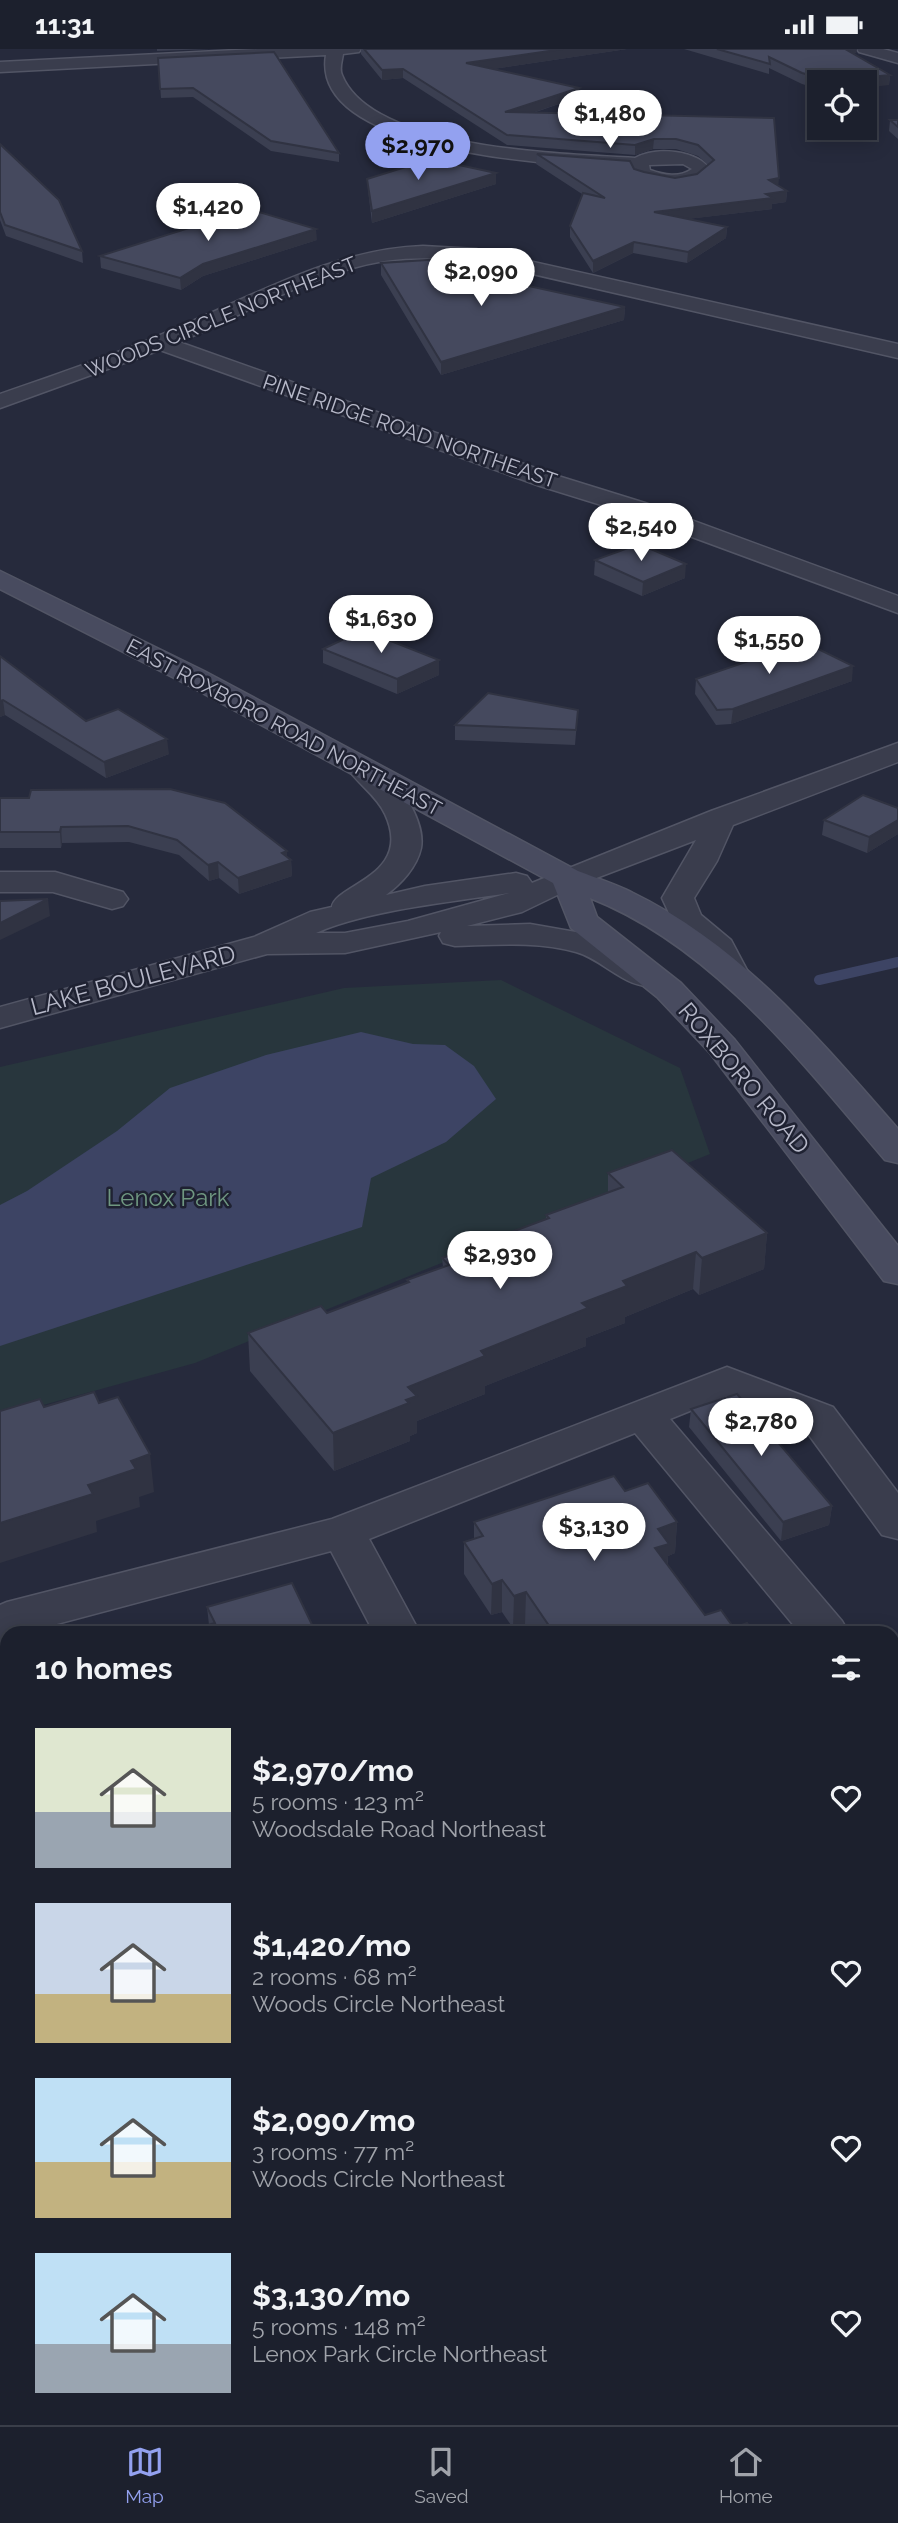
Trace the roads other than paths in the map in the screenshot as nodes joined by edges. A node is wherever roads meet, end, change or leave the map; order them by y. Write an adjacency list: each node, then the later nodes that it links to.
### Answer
1 (341, 49): 4 (street); 5 (street)
2 (865, 49): 3 (street)
3 (898, 58)
4 (0, 67)
5 (639, 164)
6 (160, 342): 7 (street, WOODS CIRCLE NORTHEAST); 8 (street, WOODS CIRCLE NORTHEAST); 10 (street, PINE RIDGE ROAD NORTHEAST)
7 (898, 351)
8 (0, 401)
9 (0, 579): 12 (main road, EAST ROXBORO ROAD NORTHEAST)
10 (898, 605)
11 (898, 752): 13 (street)
12 (362, 768): 14 (main road, EAST ROXBORO ROAD NORTHEAST); 17 (street, LAKE BOULEVARD)
13 (722, 817): 14 (street); 20 (street)
14 (567, 877): 17 (street, LAKE BOULEVARD); 18 (street, LAKE BOULEVARD); 20 (main road); 21 (main road, ROXBORO ROAD)
15 (0, 882): 16 (street)
16 (112, 899)
17 (321, 919): 19 (street, LAKE BOULEVARD)
18 (345, 943): 19 (street, LAKE BOULEVARD); 21 (street, LAKE BOULEVARD)
19 (266, 944): 22 (street, LAKE BOULEVARD)
20 (731, 972): 23 (main road)
21 (669, 990): 24 (main road, ROXBORO ROAD)
22 (0, 1018)
23 (898, 1152)
24 (892, 1255)
25 (642, 1415): 26 (street); 27 (street); 30 (street)
26 (898, 1524)
27 (342, 1532): 28 (street); 29 (street)
28 (0, 1624)
29 (393, 1626)
30 (820, 1626)

